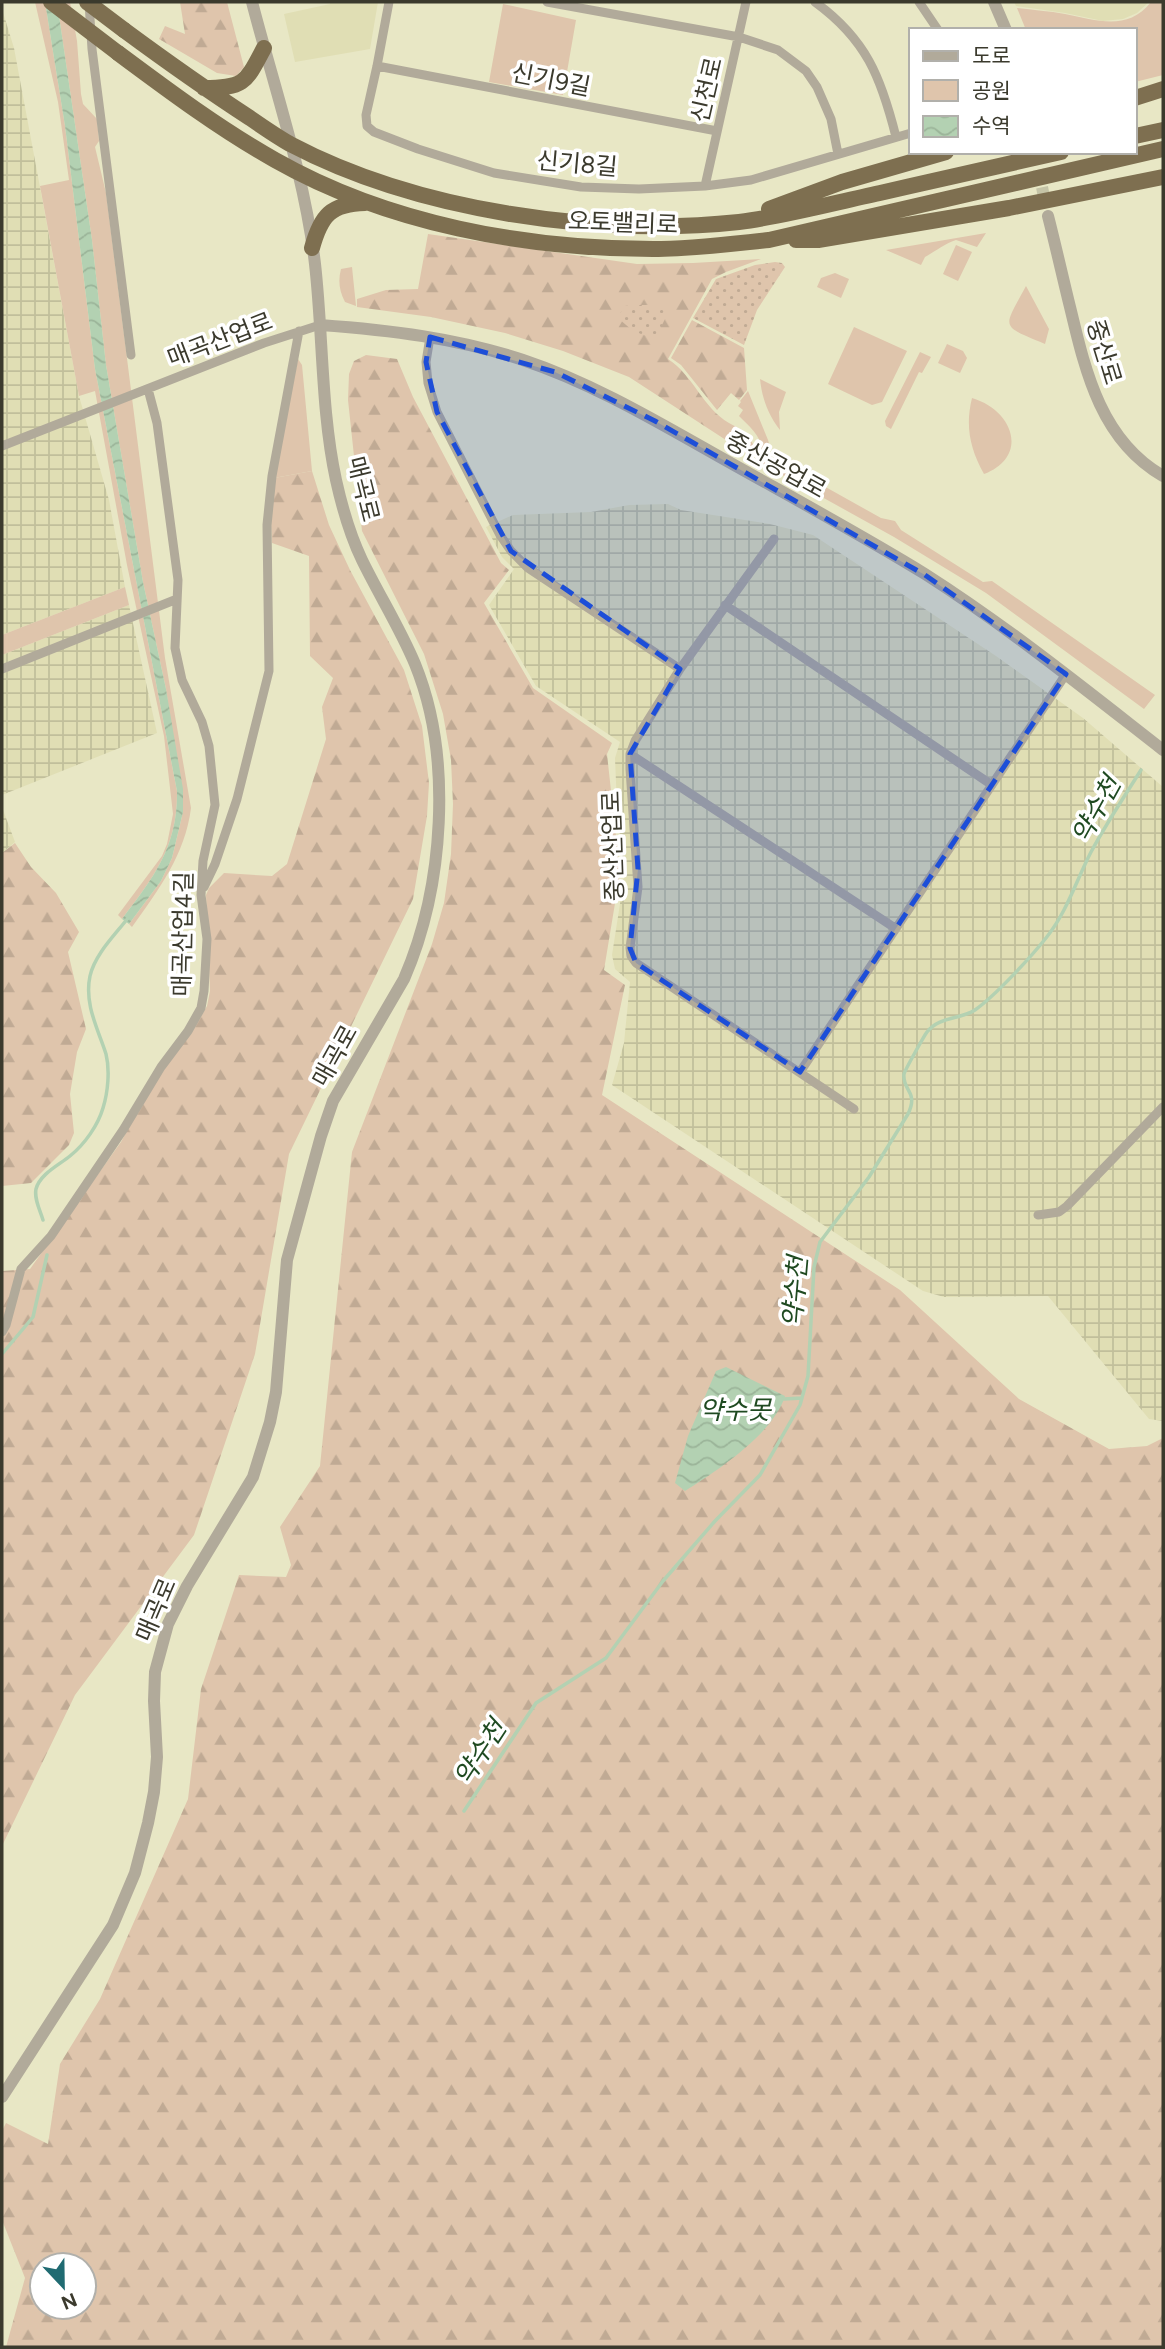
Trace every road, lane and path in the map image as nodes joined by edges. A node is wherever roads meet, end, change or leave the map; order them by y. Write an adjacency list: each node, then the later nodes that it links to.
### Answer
1 (51, 2): 28 (highway, 오토밸리로, bridge)
2 (88, 2): 15 (highway, 오토밸리로, bridge); 39 (street)
3 (252, 2): 13 (street, 매곡로)
4 (388, 2): 14 (street, 신기8길)
5 (547, 2): 12 (street)
6 (746, 2): 12 (street, 신천로)
7 (815, 2): 22 (street)
8 (919, 2): 10 (street)
9 (994, 2): 11 (street)
10 (936, 28)
11 (1005, 28)
12 (739, 37): 19 (street, 신천로); 27 (street)
13 (264, 48): 15 (highway); 23 (street, 매곡로)
14 (377, 66): 19 (street, 신기9길); 30 (street, 신기8길)
15 (204, 88): 23 (highway, 오토밸리로)
16 (1163, 89): 17 (highway)
17 (1137, 96)
18 (1163, 130): 21 (highway)
19 (718, 131): 30 (street, 신천로)
20 (909, 134): 22 (street, 신기8길)
21 (1137, 136)
22 (895, 137): 27 (street, 신기8길)
23 (290, 144): 28 (street, 매곡로); 33 (highway, 오토밸리로)
24 (1163, 149): 34 (highway, 오토밸리로)
25 (939, 154): 33 (highway)
26 (1052, 154): 33 (highway, 오토밸리로)
27 (838, 155): 30 (street, 신기8길)
28 (296, 171): 31 (highway, 오토밸리로); 35 (street, 매곡로)
29 (1163, 177): 34 (highway)
30 (705, 186)
31 (368, 202): 34 (highway, 오토밸리로); 35 (highway)
32 (1048, 216): 42 (street, 중산로)
33 (740, 222)
34 (769, 240)
35 (312, 247): 36 (street, 매곡로)
36 (320, 325): 37 (street, 매곡산업로); 38 (street, 중산공업로); 59 (street, 매곡로)
37 (299, 331): 40 (street, 매곡산업로); 52 (street)
38 (430, 337): 46 (street); 48 (street, 중산공업로)
39 (131, 355)
40 (148, 389): 41 (street, 매곡산업로); 44 (street, 매곡산업4길)
41 (2, 446)
42 (1163, 476)
43 (774, 538): 45 (street, 중산산업로)
44 (177, 599): 47 (street); 52 (street, 매곡산업4길)
45 (726, 605): 46 (street, 중산산업로); 51 (street)
46 (680, 668): 50 (street, 중산산업로)
47 (2, 669)
48 (1066, 674): 49 (street, 중산공업로); 51 (street)
49 (1163, 750)
50 (630, 754): 53 (street); 54 (street, 중산산업로)
51 (992, 785): 53 (street)
52 (201, 895): 58 (street, 매곡산업4길)
53 (895, 928): 54 (street)
54 (800, 1072): 56 (street, 중산산업로)
55 (1163, 1107): 57 (street)
56 (854, 1109)
57 (1038, 1215)
58 (2, 1332)
59 (2, 2097)

